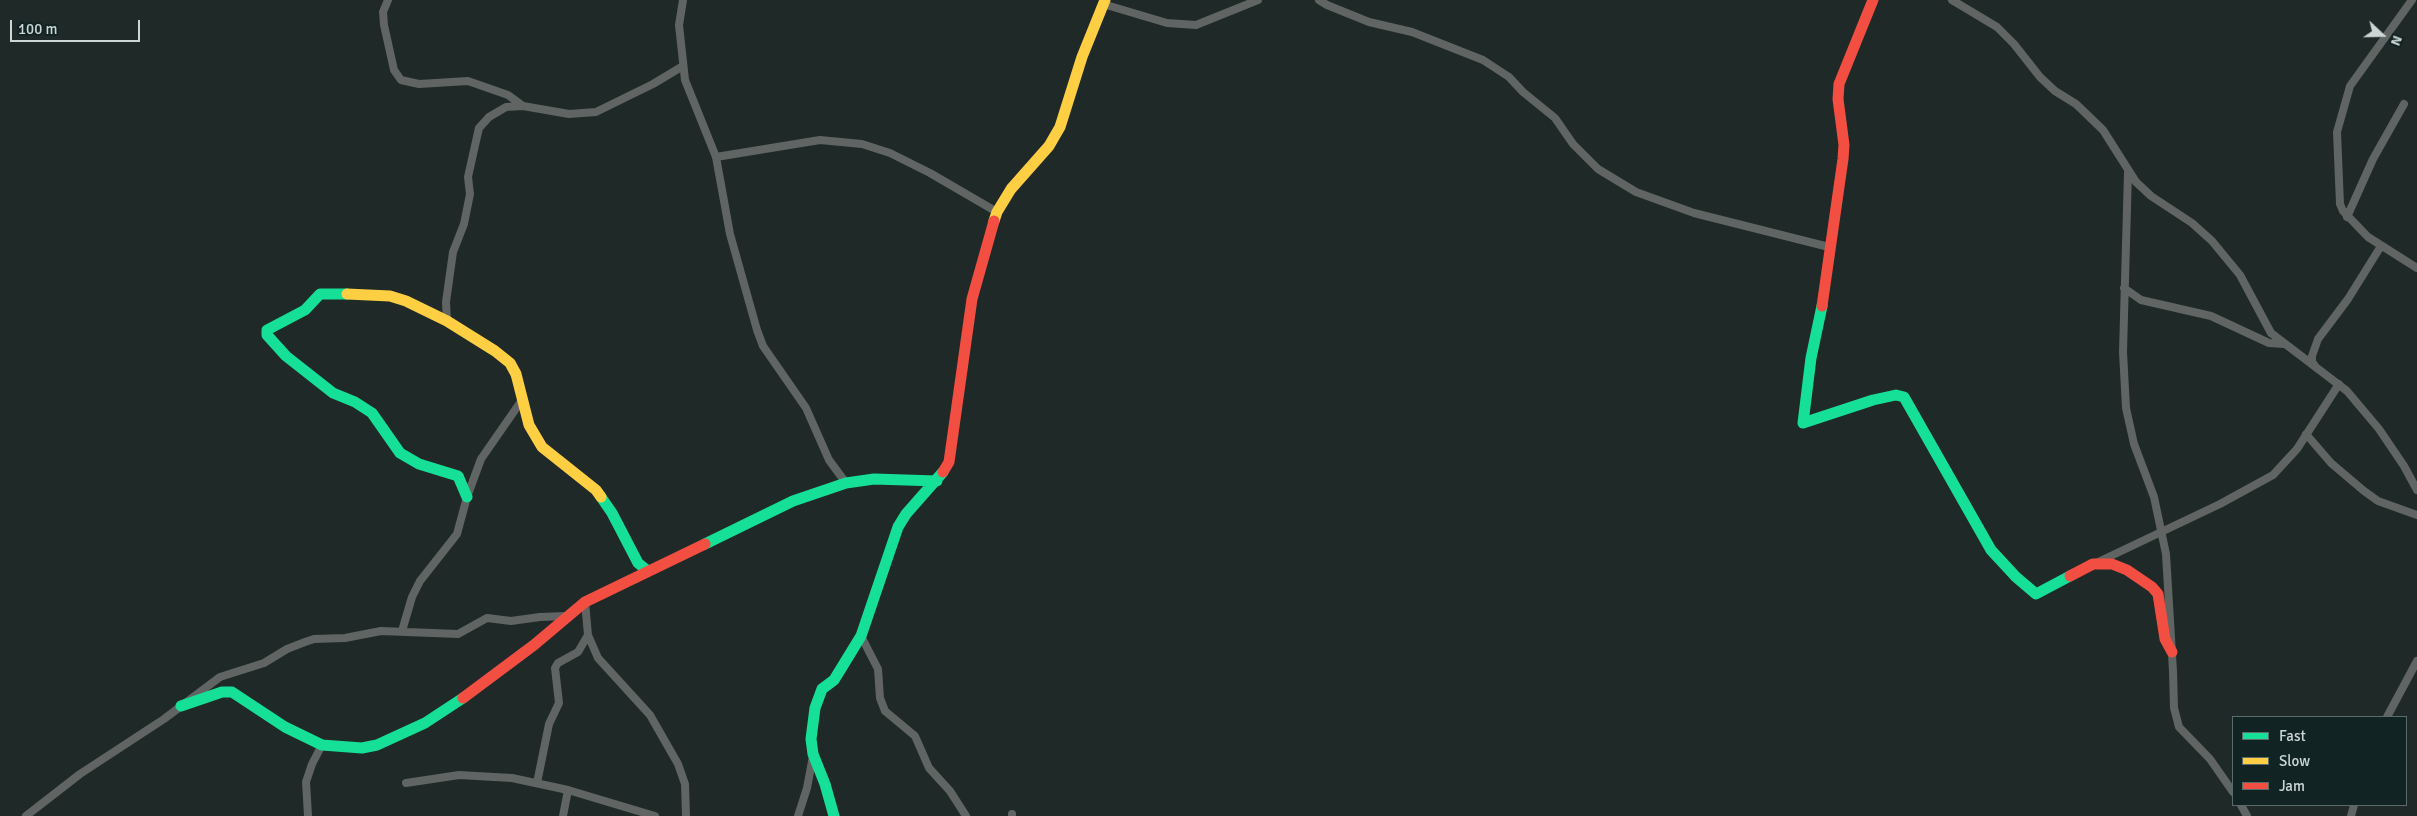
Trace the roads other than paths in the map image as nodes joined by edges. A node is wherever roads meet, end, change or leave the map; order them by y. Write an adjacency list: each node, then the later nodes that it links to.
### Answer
1 (388, 0): 11 (street)
2 (683, 0): 9 (street)
3 (1258, 0): 8 (street)
4 (1319, 0): 17 (street)
5 (1873, 0): 17 (street)
6 (1952, 0): 13 (street)
7 (2412, 0): 15 (street)
8 (1104, 2): 14 (street)
9 (683, 66): 11 (street); 12 (street)
10 (2404, 104): 15 (street)
11 (523, 106): 22 (street)
12 (716, 158): 14 (street); 29 (street)
13 (2128, 172): 19 (street); 23 (street)
14 (997, 212): 28 (street)
15 (2347, 217): 16 (street)
16 (2381, 246): 18 (street); 24 (street)
17 (1828, 247): 34 (street)
18 (2417, 268)
19 (2124, 288): 20 (street); 21 (street)
20 (2141, 300): 21 (street); 23 (street)
21 (2124, 304): 33 (street)
22 (447, 321): 26 (street); 31 (street)
23 (2284, 344): 24 (street)
24 (2315, 366): 25 (street)
25 (2339, 384): 27 (street); 30 (street)
26 (522, 400): 31 (street); 35 (street)
27 (2306, 434): 32 (street); 33 (street)
28 (937, 480): 29 (street); 40 (street)
29 (846, 483): 35 (street)
30 (2417, 490)
31 (467, 497): 38 (street)
32 (2417, 515)
33 (2159, 531): 34 (street); 41 (street)
34 (2093, 564): 41 (street)
35 (648, 571): 36 (street)
36 (586, 602): 37 (street); 39 (street)
37 (566, 616): 38 (street); 45 (street)
38 (402, 631): 43 (street)
39 (588, 635): 48 (street); 55 (street)
40 (861, 636): 46 (street); 58 (street)
41 (2172, 652): 50 (street)
42 (2417, 661): 44 (street)
43 (181, 706): 45 (street); 51 (street)
44 (2388, 716)
45 (322, 745): 52 (street)
46 (813, 754): 56 (street); 57 (street)
47 (406, 783): 48 (street)
48 (537, 783): 49 (street)
49 (568, 790): 53 (street); 54 (street)
50 (2232, 791)
51 (26, 816)
52 (308, 816)
53 (563, 816)
54 (655, 816)
55 (686, 816)
56 (798, 816)
57 (834, 816)
58 (966, 816)

